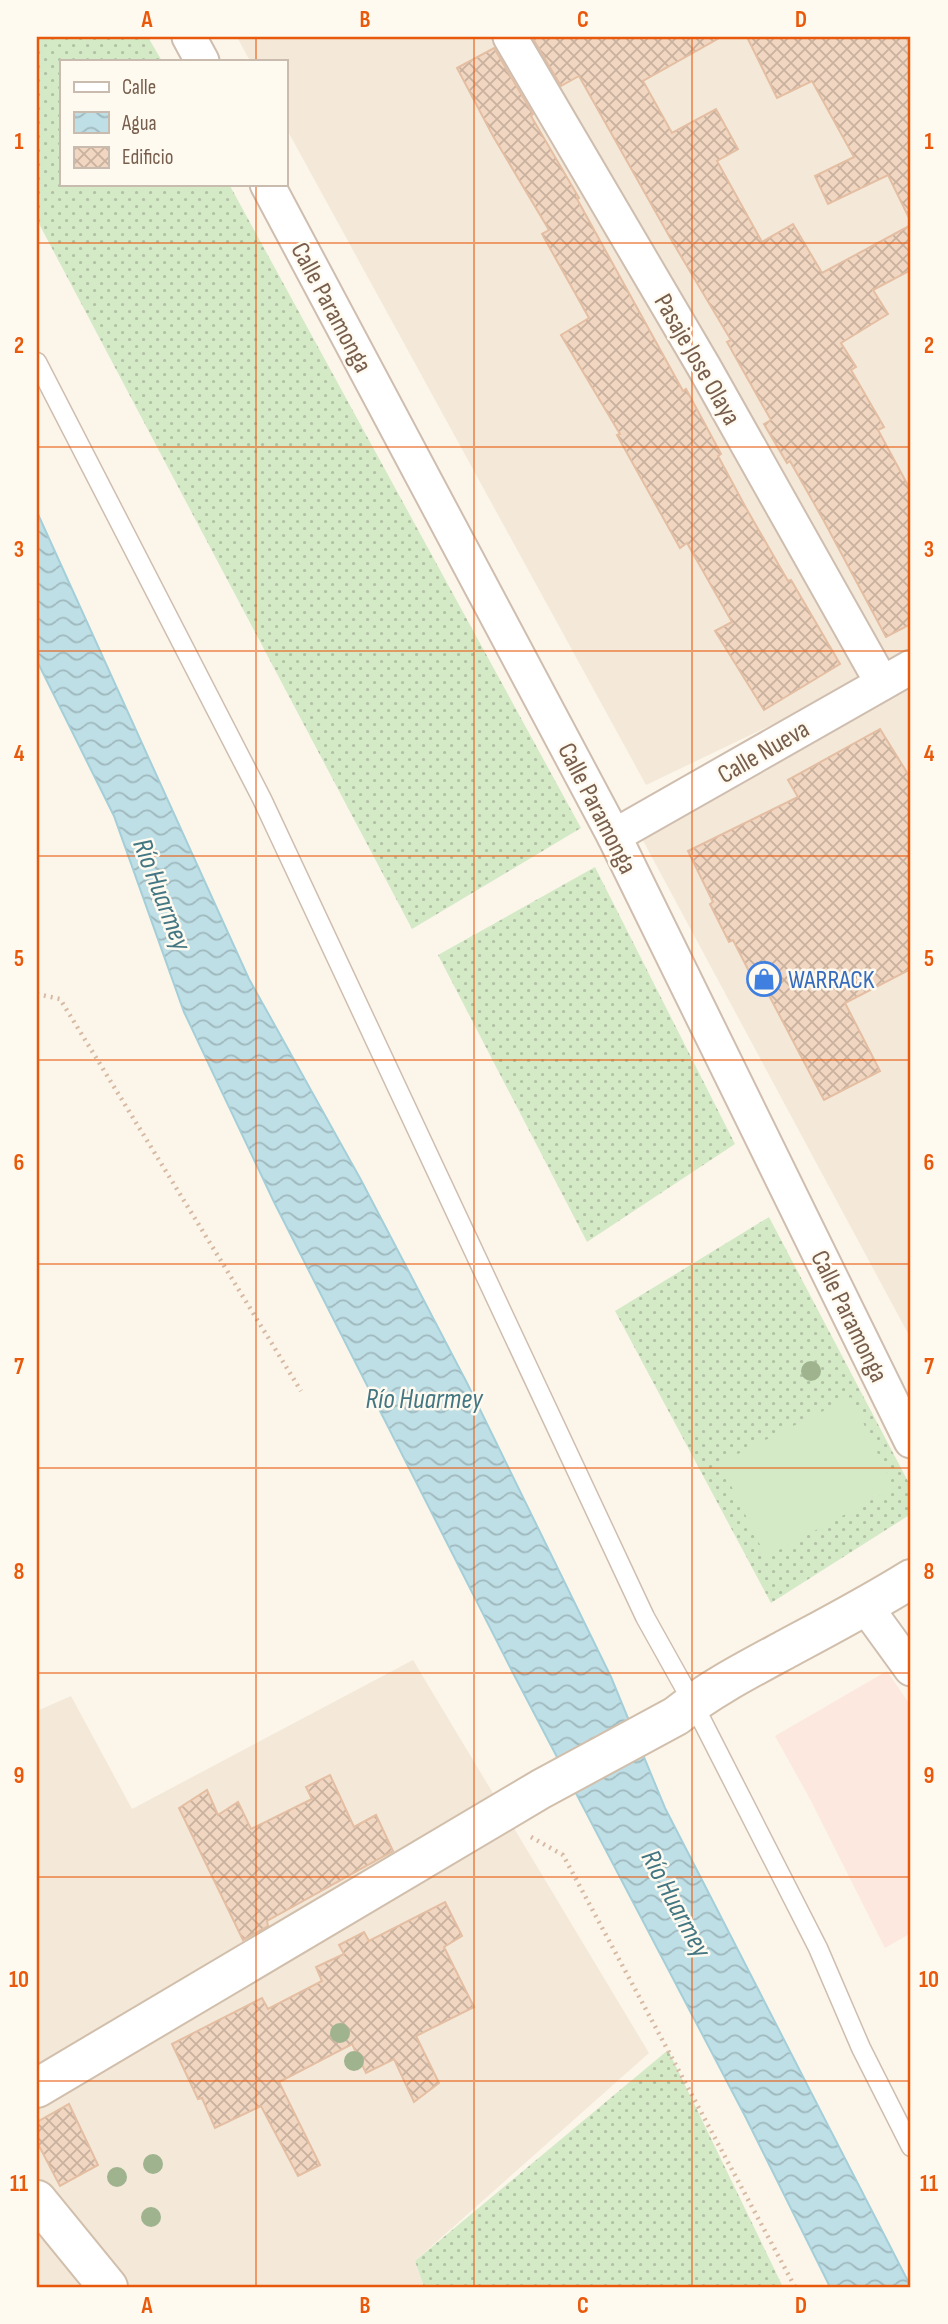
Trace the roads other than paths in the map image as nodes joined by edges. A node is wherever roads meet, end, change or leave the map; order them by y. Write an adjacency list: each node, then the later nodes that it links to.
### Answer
1 (188, 37): 3 (street)
2 (510, 37): 7 (street, Pasaje Jose Olaya)
3 (201, 60)
4 (268, 186): 8 (street, Calle Paramonga)
5 (37, 362): 13 (lane)
6 (911, 667): 7 (street, Calle Nueva)
7 (882, 683): 8 (street, Calle Nueva)
8 (614, 836): 9 (street, Calle Paramonga)
9 (911, 1441)
10 (911, 1579): 11 (street)
11 (866, 1606): 12 (street); 13 (street)
12 (911, 1669)
13 (684, 1710): 14 (street); 15 (lane)
14 (37, 2088)
15 (911, 2147)
16 (37, 2200): 17 (street)
17 (108, 2287)

